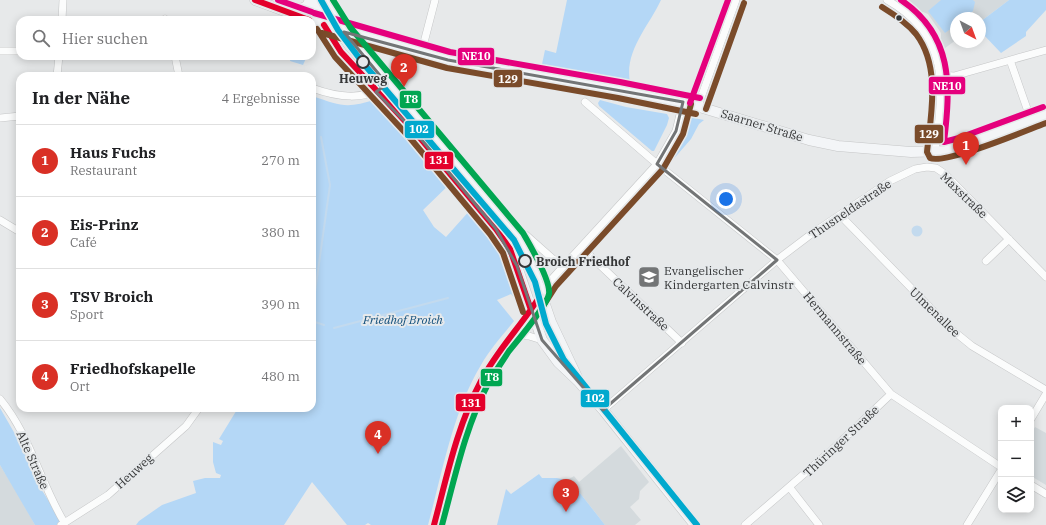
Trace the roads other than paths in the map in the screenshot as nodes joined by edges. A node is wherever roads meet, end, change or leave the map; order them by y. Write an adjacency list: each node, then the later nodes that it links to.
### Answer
1 (63, 0): 10 (street)
2 (255, 0): 9 (main road)
3 (310, 0): 9 (main road)
4 (313, 0): 13 (main road)
5 (323, 0): 14 (main road)
6 (435, 0): 18 (street)
7 (736, 0): 30 (street)
8 (887, 0): 24 (street, Maxstraße)
9 (293, 13): 11 (main road)
10 (62, 16)
11 (300, 16)
12 (316, 22): 13 (main road, Saarner Straße)
13 (324, 25): 14 (main road, Saarner Straße); 27 (main road)
14 (344, 32): 18 (main road, Saarner Straße); 25 (main road)
15 (16, 50): 17 (street)
16 (1046, 50): 21 (street)
17 (0, 51)
18 (421, 54): 29 (main road, Saarner Straße)
19 (59, 60): 22 (street)
20 (176, 60): 23 (street)
21 (1010, 60): 24 (street); 34 (street)
22 (57, 72)
23 (177, 72)
24 (941, 75): 35 (street, Maxstraße)
25 (386, 84): 27 (street); 43 (main road)
26 (316, 89): 27 (street)
27 (376, 92): 51 (main road)
28 (585, 102): 38 (street, Hermannstraße)
29 (683, 102): 30 (main road, Saarner Straße); 38 (street)
30 (698, 106): 37 (main road, Saarner Straße)
31 (1046, 114): 34 (main road, Saarner Straße)
32 (16, 116): 33 (street)
33 (0, 118)
34 (1031, 120): 36 (main road, Saarner Straße)
35 (938, 134): 36 (street); 37 (street, Maxstraße)
36 (957, 147): 37 (main road, Saarner Straße)
37 (931, 152): 39 (street, Maxstraße)
38 (657, 164): 45 (street); 46 (street, Hermannstraße)
39 (927, 167): 40 (street, Thusneldastraße); 44 (street, Maxstraße)
40 (840, 215): 46 (street, Thusneldastraße); 56 (street, Ulmenallee)
41 (0, 220): 42 (street)
42 (16, 230)
43 (509, 230): 48 (street); 50 (main road)
44 (1009, 239): 47 (street); 49 (street, Maxstraße)
45 (582, 248): 48 (street); 54 (street, Calvinstraße)
46 (777, 260): 54 (street); 57 (street, Hermannstraße)
47 (986, 261)
48 (565, 265): 50 (street)
49 (1046, 277)
50 (541, 293): 51 (street); 55 (main road)
51 (531, 310): 52 (street); 53 (main road)
52 (513, 335): 53 (street); 69 (street)
53 (542, 340): 55 (main road)
54 (682, 343): 60 (street)
55 (578, 381): 60 (main road)
56 (1046, 390)
57 (891, 394): 63 (street, Hermannstraße); 66 (street, Thüringer Straße)
58 (1046, 394): 62 (street)
59 (0, 400): 68 (street, Alte Straße)
60 (603, 410): 70 (main road)
61 (197, 412): 68 (street, Heuweg)
62 (1034, 414)
63 (998, 466)
64 (998, 473): 73 (street)
65 (1034, 487): 67 (street)
66 (790, 488): 71 (street, Thüringer Straße); 72 (street)
67 (1046, 494)
68 (62, 524)
69 (434, 525)
70 (695, 525)
71 (745, 525)
72 (819, 525)
73 (967, 525)

